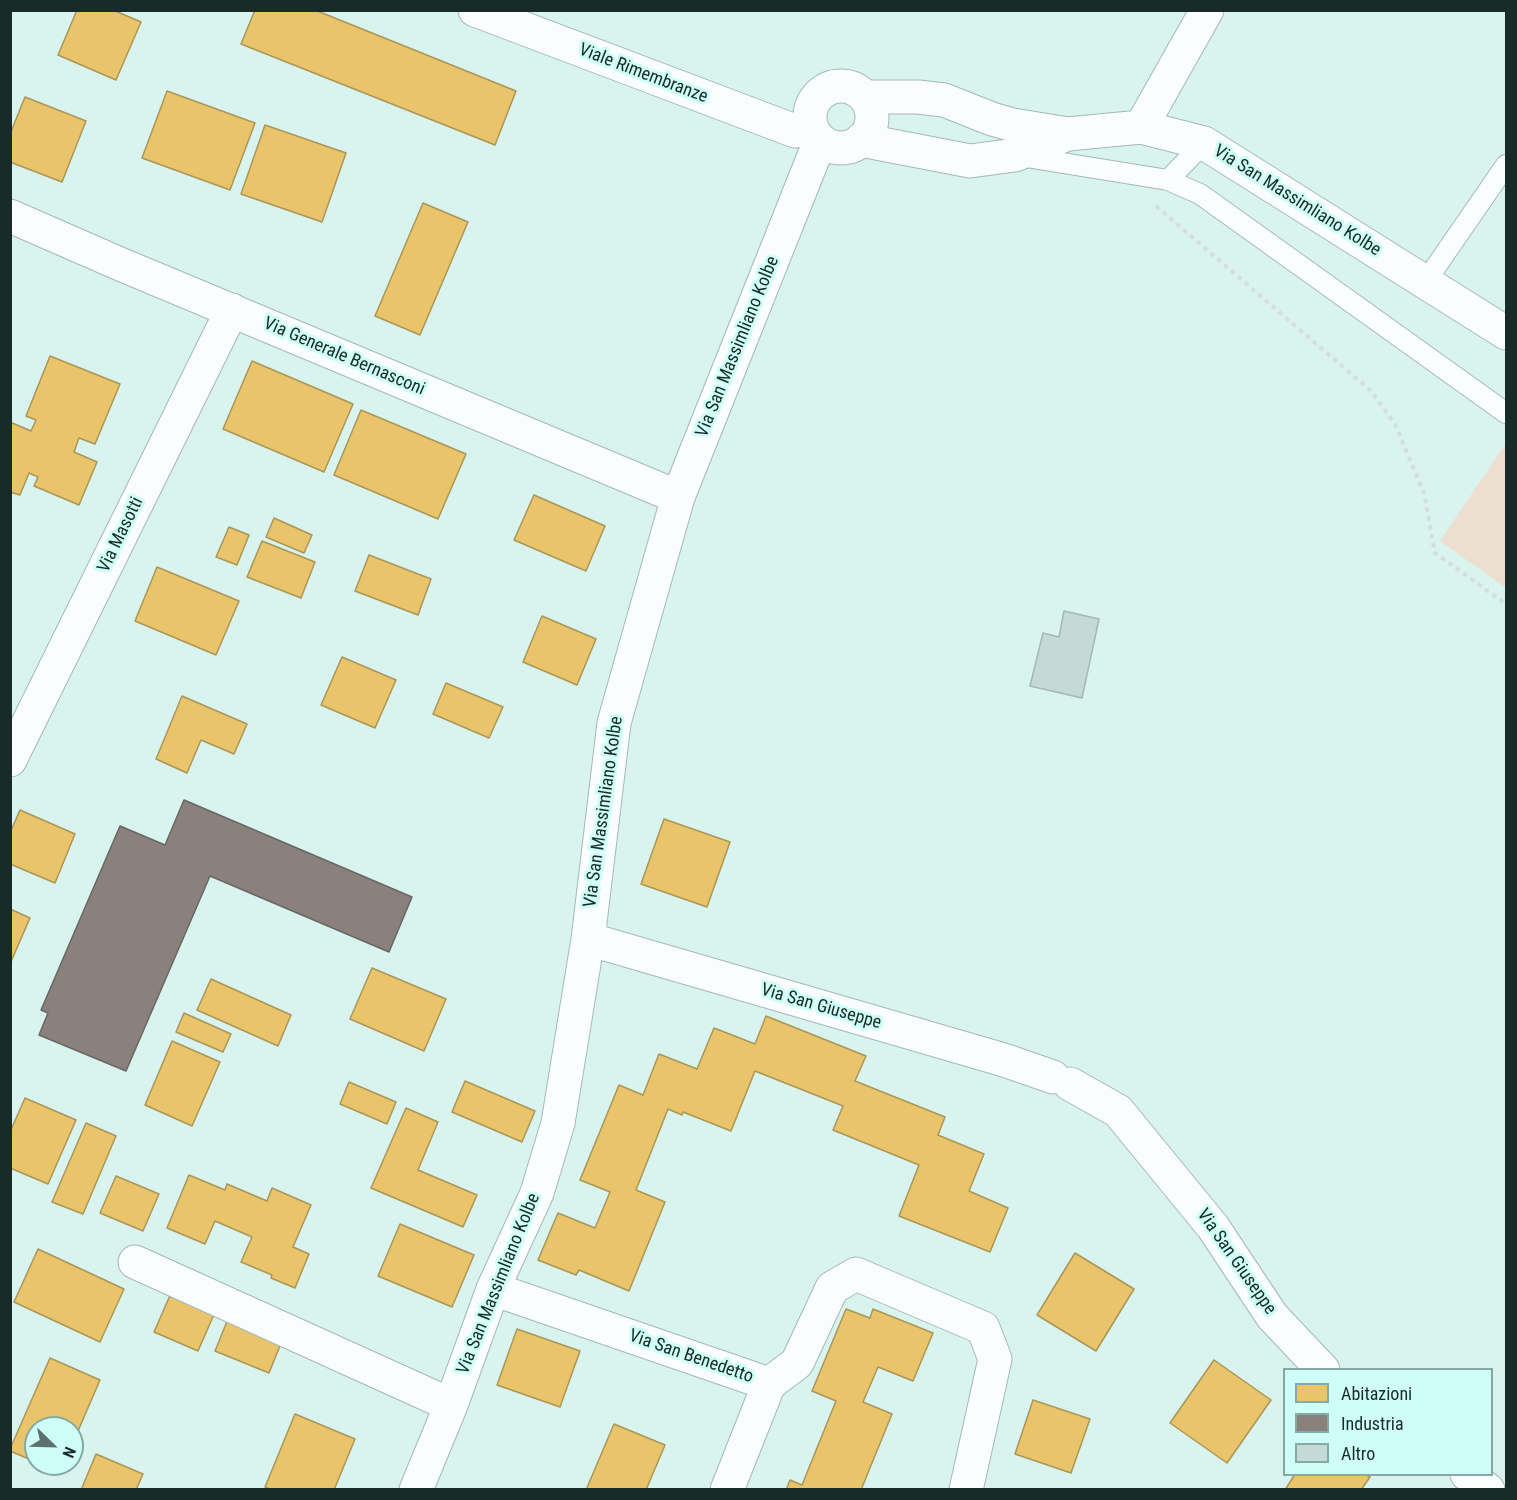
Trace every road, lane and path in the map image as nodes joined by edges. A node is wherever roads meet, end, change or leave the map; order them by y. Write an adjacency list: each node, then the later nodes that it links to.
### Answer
1 (475, 10): 6 (street, Viale Rimembranze)
2 (1207, 10): 4 (street)
3 (865, 98): 5 (street, Via San Massimliano Kolbe); 6 (street); 7 (street)
4 (1141, 127): 5 (street, Via San Massimliano Kolbe); 8 (street, Via San Massimliano Kolbe)
5 (1068, 134): 9 (street, Via San Massimliano Kolbe)
6 (816, 135): 7 (street); 17 (street, Via San Massimliano Kolbe)
7 (861, 140): 9 (street, Via San Massimliano Kolbe)
8 (1204, 143): 11 (lane); 13 (street, Via San Massimliano Kolbe)
9 (1015, 155): 11 (lane)
10 (1506, 165): 13 (lane)
11 (1168, 180): 16 (lane); 18 (path)
12 (10, 216): 14 (street, Via Generale Bernasconi)
13 (1426, 281): 15 (street, Via San Massimliano Kolbe)
14 (232, 310): 17 (street, Via Generale Bernasconi); 19 (street, Via Masotti)
15 (1506, 333)
16 (1506, 413)
17 (678, 497): 20 (street, Via San Massimliano Kolbe)
18 (1506, 604)
19 (10, 760)
20 (588, 939): 22 (street, Via San Massimliano Kolbe); 23 (street, Via San Giuseppe)
21 (135, 1262): 25 (street)
22 (493, 1289): 24 (street, Via San Benedetto); 25 (street, Via San Massimliano Kolbe)
23 (1321, 1368)
24 (769, 1384): 28 (street); 29 (street, Via San Benedetto)
25 (451, 1405): 27 (street, Via San Massimliano Kolbe)
26 (1470, 1476): 30 (street)
27 (416, 1490)
28 (727, 1490)
29 (966, 1490)
30 (1488, 1490)

